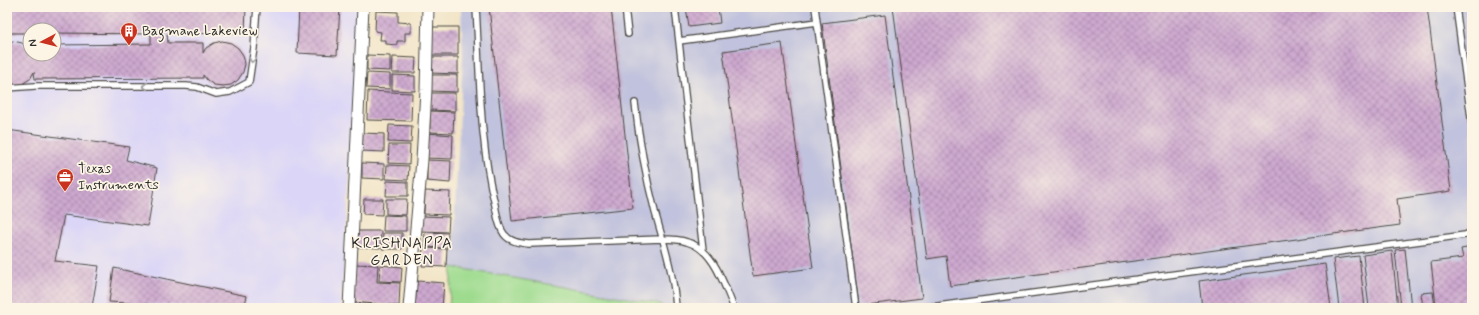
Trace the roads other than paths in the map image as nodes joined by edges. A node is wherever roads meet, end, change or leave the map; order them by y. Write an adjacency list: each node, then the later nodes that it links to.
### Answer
1 (257, 7): 12 (lane, one-way to 12)
2 (363, 7): 18 (street)
3 (428, 7): 19 (street)
4 (476, 7): 16 (lane)
5 (625, 7): 10 (lane)
6 (675, 7): 11 (lane)
7 (815, 7): 9 (lane)
8 (1456, 7): 14 (lane)
9 (818, 22): 11 (lane); 22 (lane)
10 (628, 34)
11 (679, 41): 17 (lane)
12 (7, 88)
13 (635, 104): 16 (lane)
14 (1472, 125)
15 (1472, 232): 23 (lane)
16 (662, 239): 17 (lane); 20 (lane)
17 (703, 250): 21 (lane)
18 (349, 308)
19 (409, 308)
20 (676, 308)
21 (734, 308)
22 (856, 308)
23 (923, 308)

